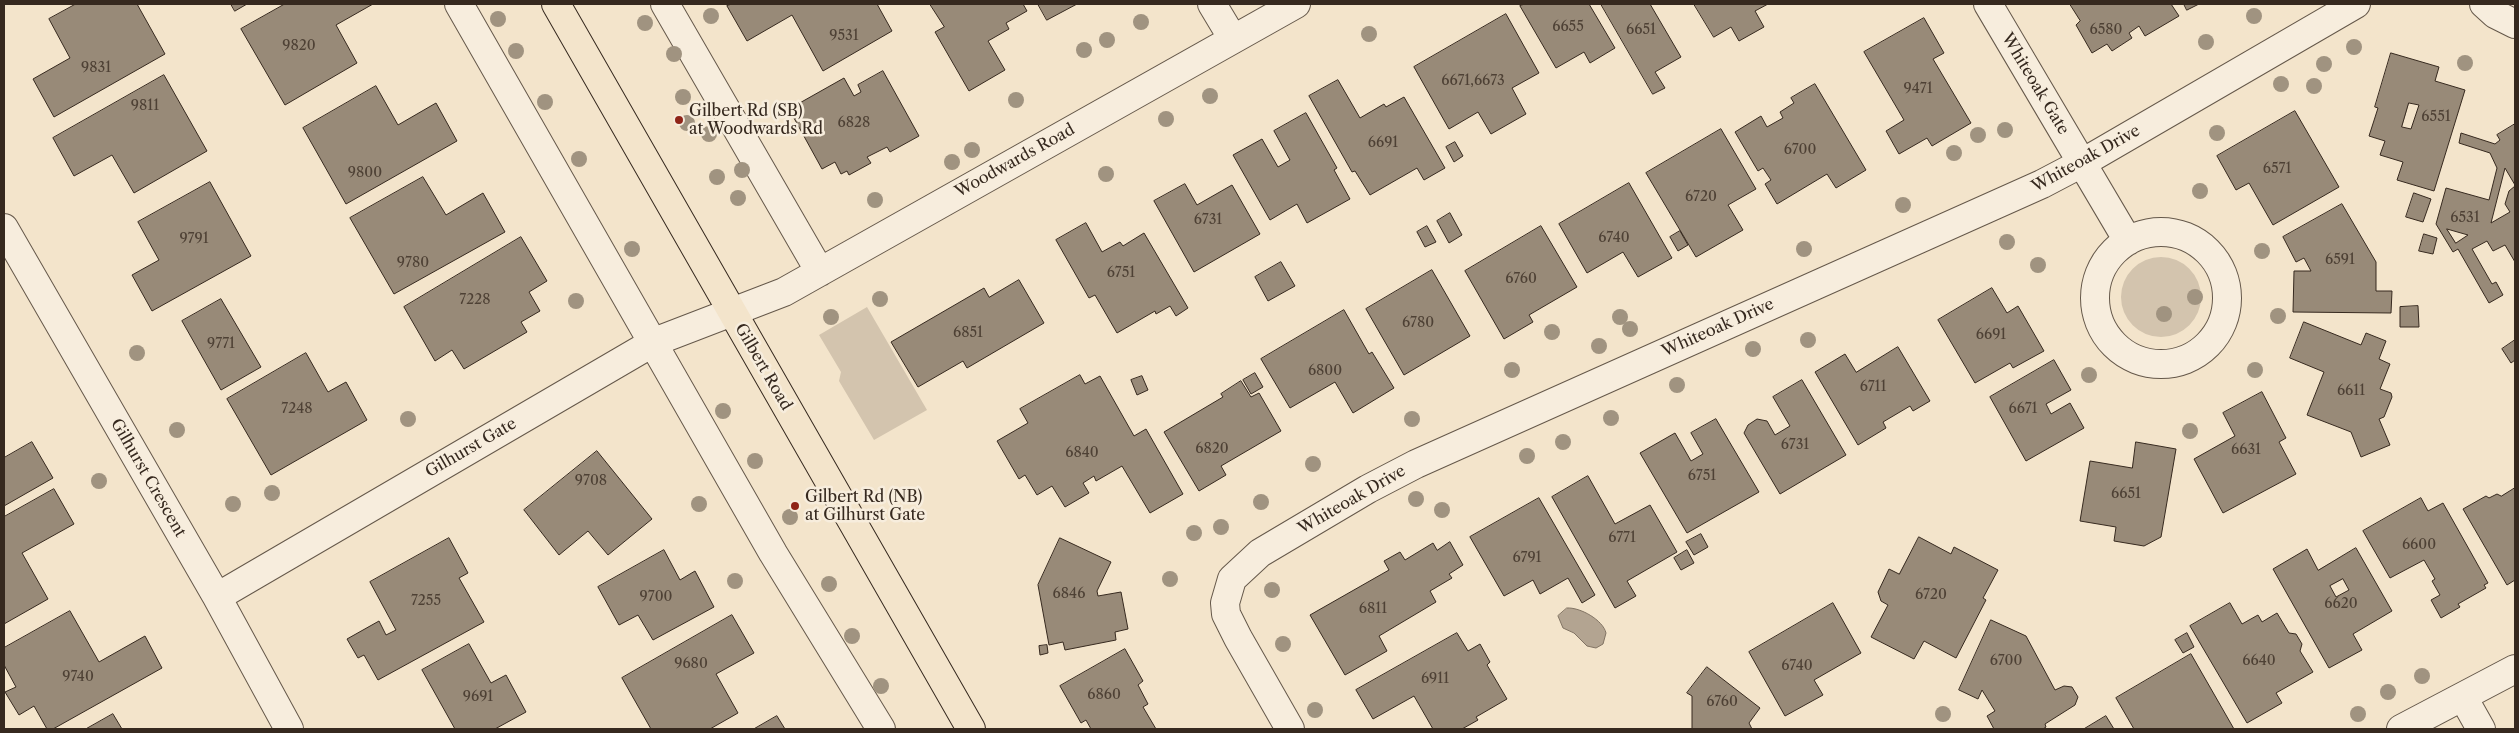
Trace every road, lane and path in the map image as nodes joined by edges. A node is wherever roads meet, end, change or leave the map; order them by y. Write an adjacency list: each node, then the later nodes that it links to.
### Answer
1 (459, 4): 16 (street)
2 (556, 4): 15 (main road, Gilbert Road)
3 (665, 4): 14 (street)
4 (1212, 4): 10 (street)
5 (1296, 4): 10 (street, Woodwards Road)
6 (1988, 4): 11 (street, Whiteoak Gate)
7 (2356, 4): 11 (street, Whiteoak Drive)
8 (2484, 4): 9 (street)
9 (2515, 24)
10 (1233, 39): 14 (street, Woodwards Road)
11 (2082, 163): 13 (street, Whiteoak Gate); 23 (street, Whiteoak Drive)
12 (4, 228): 17 (street, Gilhurst Crescent)
13 (2128, 241): 13 (street)
14 (820, 272): 15 (street, Woodwards Road)
15 (731, 311): 16 (street, Gilhurst Gate); 22 (main road, Gilbert Road)
16 (654, 342): 17 (street, Gilhurst Gate); 21 (street)
17 (217, 597): 20 (street, Gilhurst Crescent)
18 (2515, 669): 19 (street)
19 (2463, 697): 24 (street); 25 (street)
20 (289, 729)
21 (881, 729)
22 (971, 729)
23 (1290, 729)
24 (2401, 729)
25 (2481, 729)

